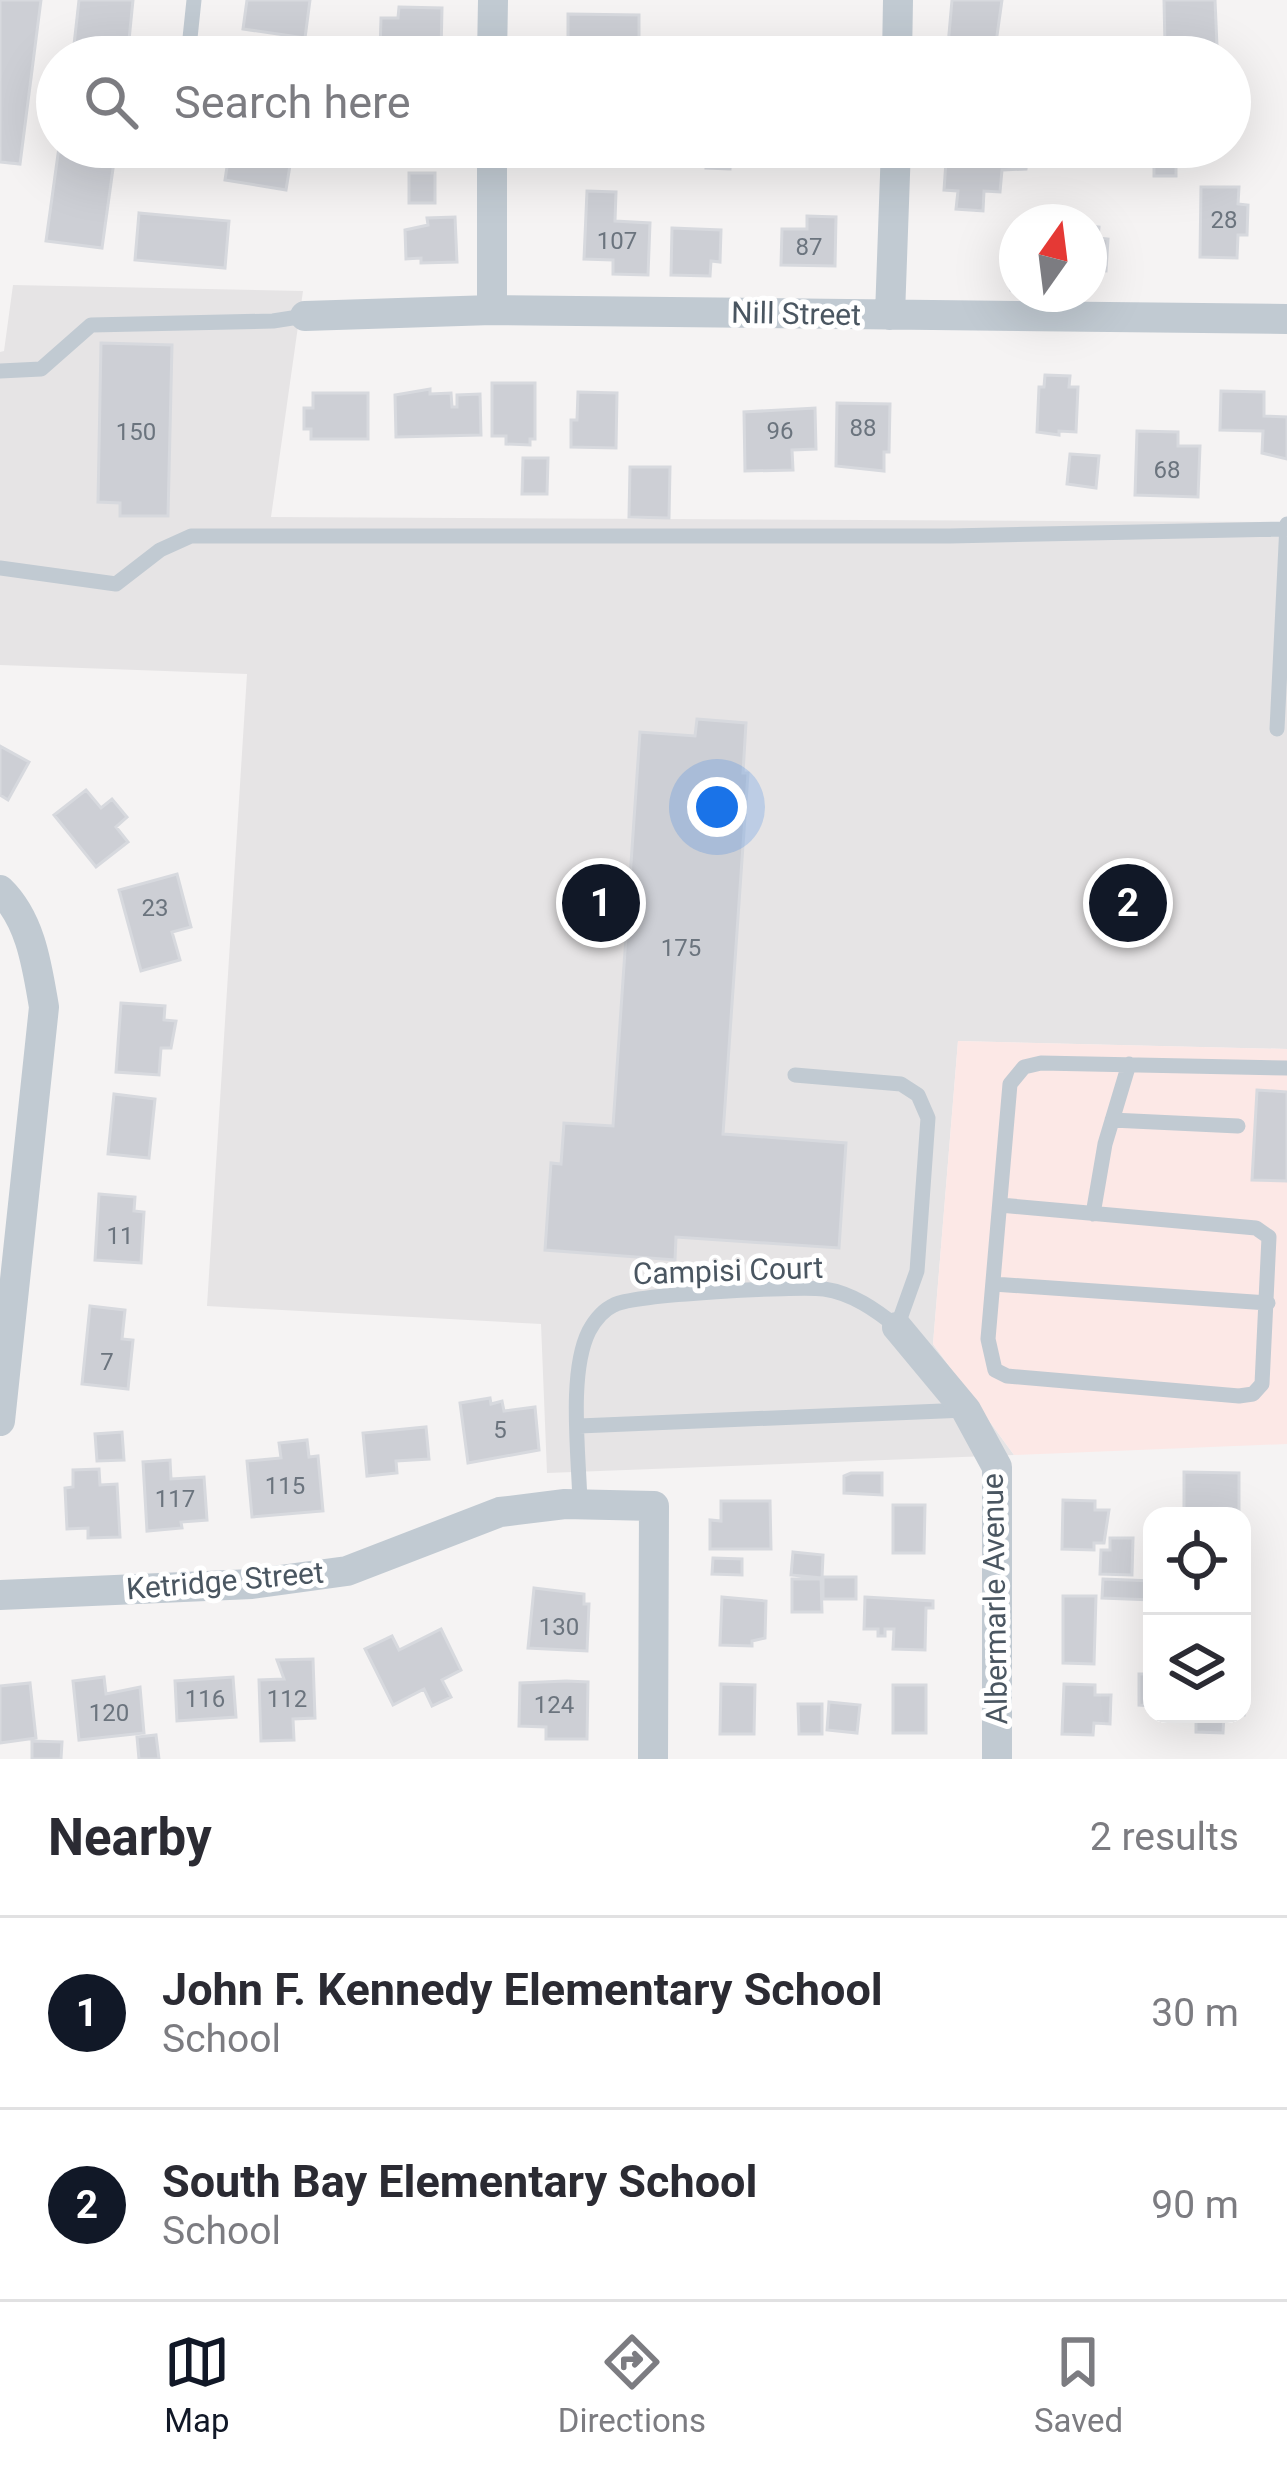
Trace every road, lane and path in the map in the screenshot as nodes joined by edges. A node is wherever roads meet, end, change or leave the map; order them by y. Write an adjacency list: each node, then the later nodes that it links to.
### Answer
1 (194, 0): 4 (lane)
2 (493, 0): 5 (street)
3 (898, 0): 6 (street)
4 (190, 36)
5 (492, 36)
6 (897, 36)
7 (492, 168): 9 (street)
8 (895, 168): 10 (street)
9 (492, 310): 10 (street, Nill Street); 11 (street, Nill Street)
10 (890, 315): 12 (street, Nill Street)
11 (304, 316): 13 (lane)
12 (1287, 319)
13 (0, 371)
14 (1285, 527): 15 (lane); 16 (lane)
15 (0, 568)
16 (1277, 729)
17 (0, 890): 29 (street)
18 (1129, 1064): 19 (lane); 21 (lane); 23 (lane)
19 (1287, 1068)
20 (795, 1075): 27 (lane)
21 (1112, 1120): 22 (lane); 24 (lane)
22 (1238, 1126)
23 (1000, 1205): 24 (lane); 25 (lane)
24 (1093, 1214): 26 (lane)
25 (993, 1284): 26 (lane); 26 (lane)
26 (1268, 1303)
27 (896, 1327): 28 (street, Albermarle Avenue); 30 (lane, Campisi Court)
28 (966, 1410): 30 (lane); 34 (street, Albermarle Avenue)
29 (0, 1421)
30 (579, 1426): 31 (lane, Campisi Court)
31 (580, 1504): 32 (street, Ketridge Street); 33 (street, Ketridge Street)
32 (0, 1595)
33 (653, 1759)
34 (997, 1759)

